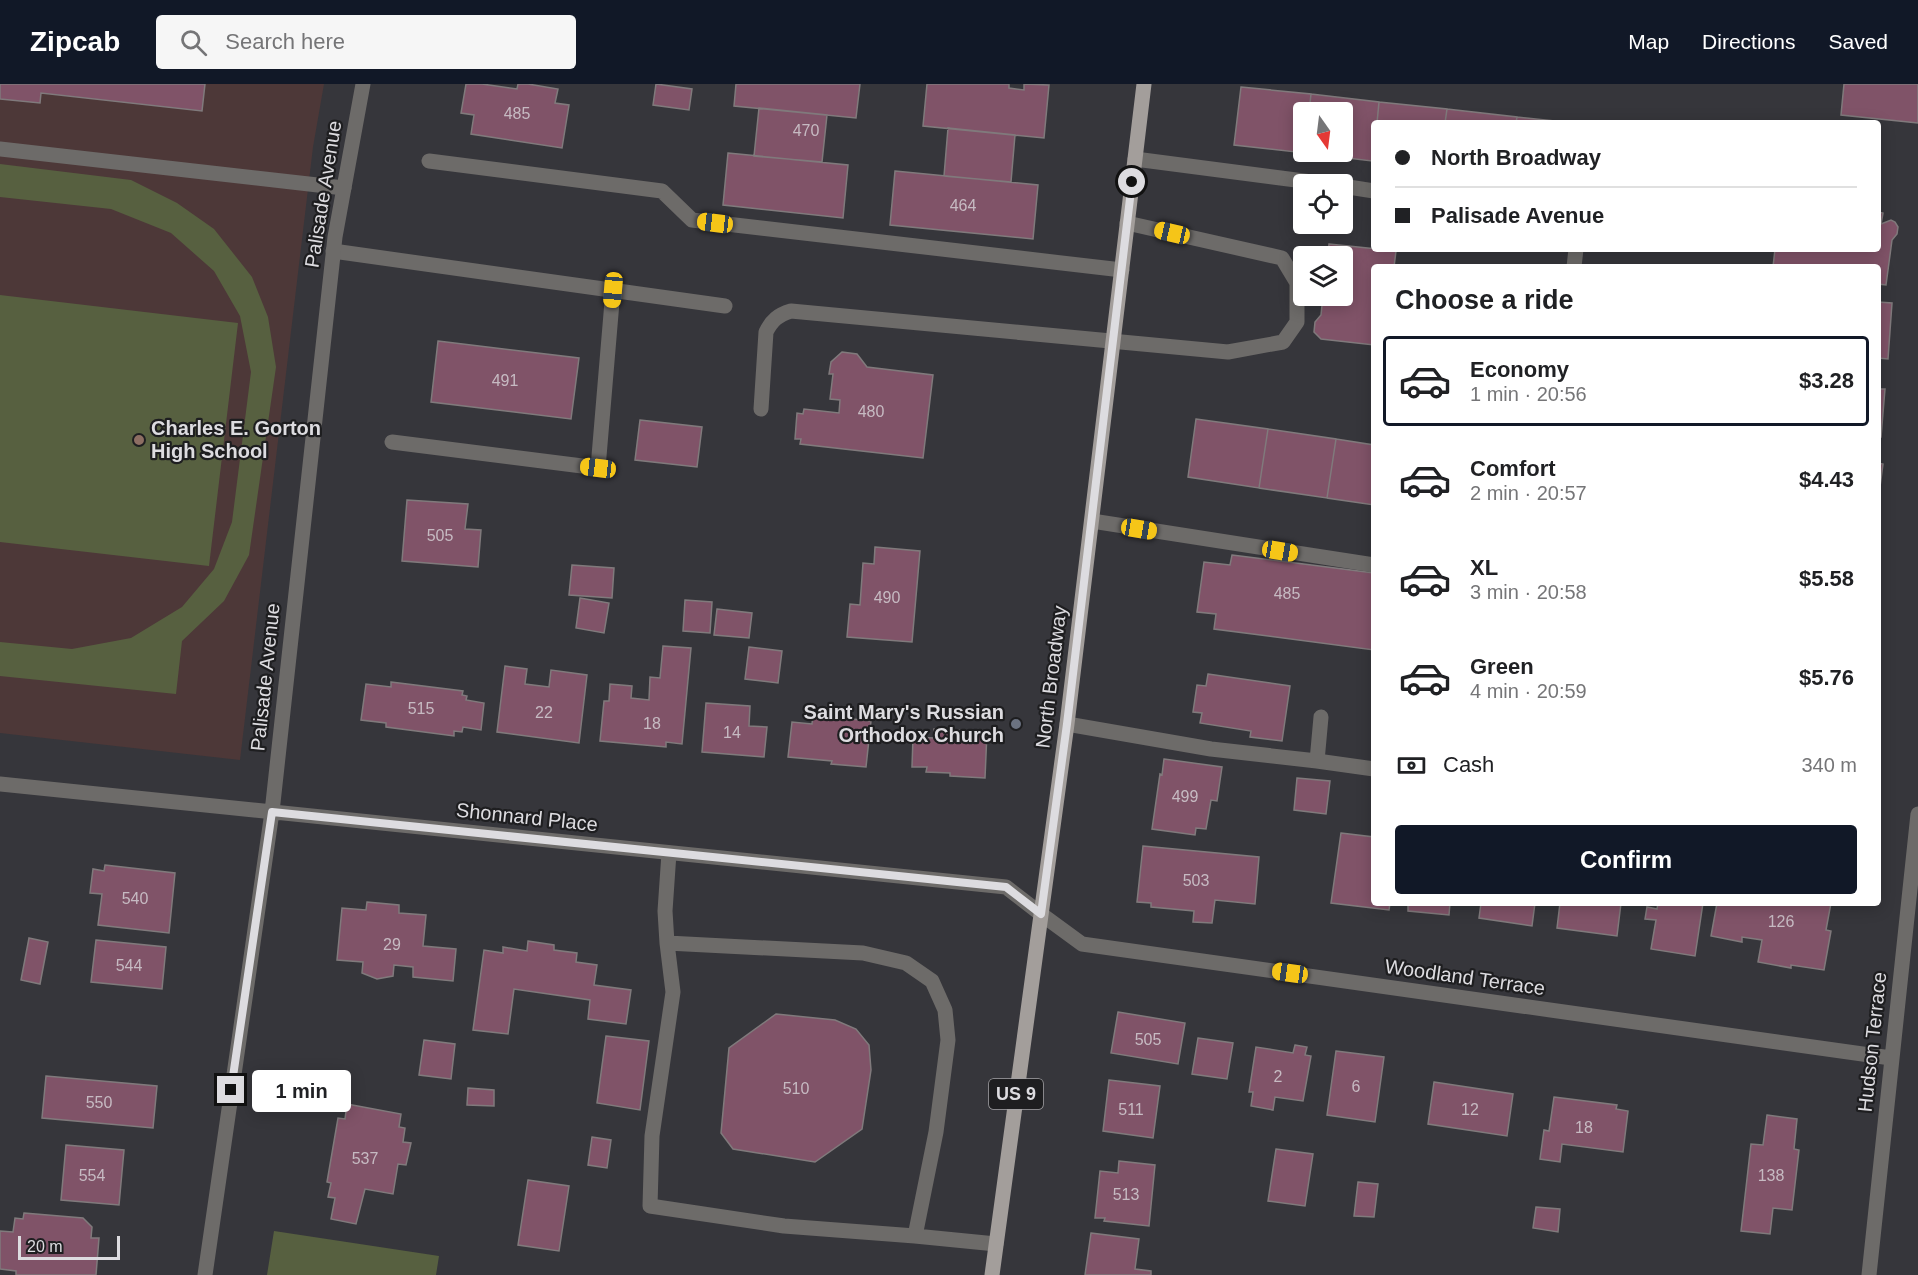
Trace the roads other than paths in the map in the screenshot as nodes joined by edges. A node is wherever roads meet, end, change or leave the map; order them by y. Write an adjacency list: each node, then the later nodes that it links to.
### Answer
1 (363, 84): 7 (street, Palisade Avenue)
2 (1144, 84): 4 (main road, North Broadway / US 9)
3 (0, 148): 7 (street)
4 (1135, 159): 6 (street); 10 (main road, North Broadway / US 9)
5 (429, 161): 12 (street)
6 (1293, 179)
7 (344, 188): 11 (street, Palisade Avenue)
8 (1353, 188): 9 (street)
9 (1371, 191)
10 (1127, 223): 12 (main road, North Broadway / US 9); 15 (street)
11 (333, 251): 13 (street); 25 (street, Palisade Avenue)
12 (1122, 270): 15 (main road, North Broadway / US 9)
13 (613, 290): 14 (street); 17 (street)
14 (725, 306)
15 (1113, 342): 16 (street); 18 (main road, North Broadway / US 9)
16 (761, 409)
17 (392, 442)
18 (1092, 521): 19 (street); 21 (main road, North Broadway / US 9)
19 (1371, 565)
20 (1321, 717): 22 (street)
21 (1067, 724): 22 (street); 28 (main road, North Broadway / US 9)
22 (1317, 761): 23 (street)
23 (1371, 770)
24 (0, 784): 25 (street, Shonnard Place)
25 (272, 812): 27 (street, Shonnard Place); 33 (street, Palisade Avenue)
26 (1918, 814): 30 (street, Hudson Terrace)
27 (669, 853): 28 (street, Shonnard Place); 29 (street)
28 (1041, 914): 30 (street, Woodland Terrace); 32 (main road, North Broadway / US 9)
29 (668, 943): 31 (street); 31 (street)
30 (1891, 1058): 35 (street, Hudson Terrace)
31 (915, 1236): 32 (street)
32 (996, 1244): 34 (main road, North Broadway / US 9)
33 (204, 1275)
34 (992, 1275)
35 (1869, 1275)

